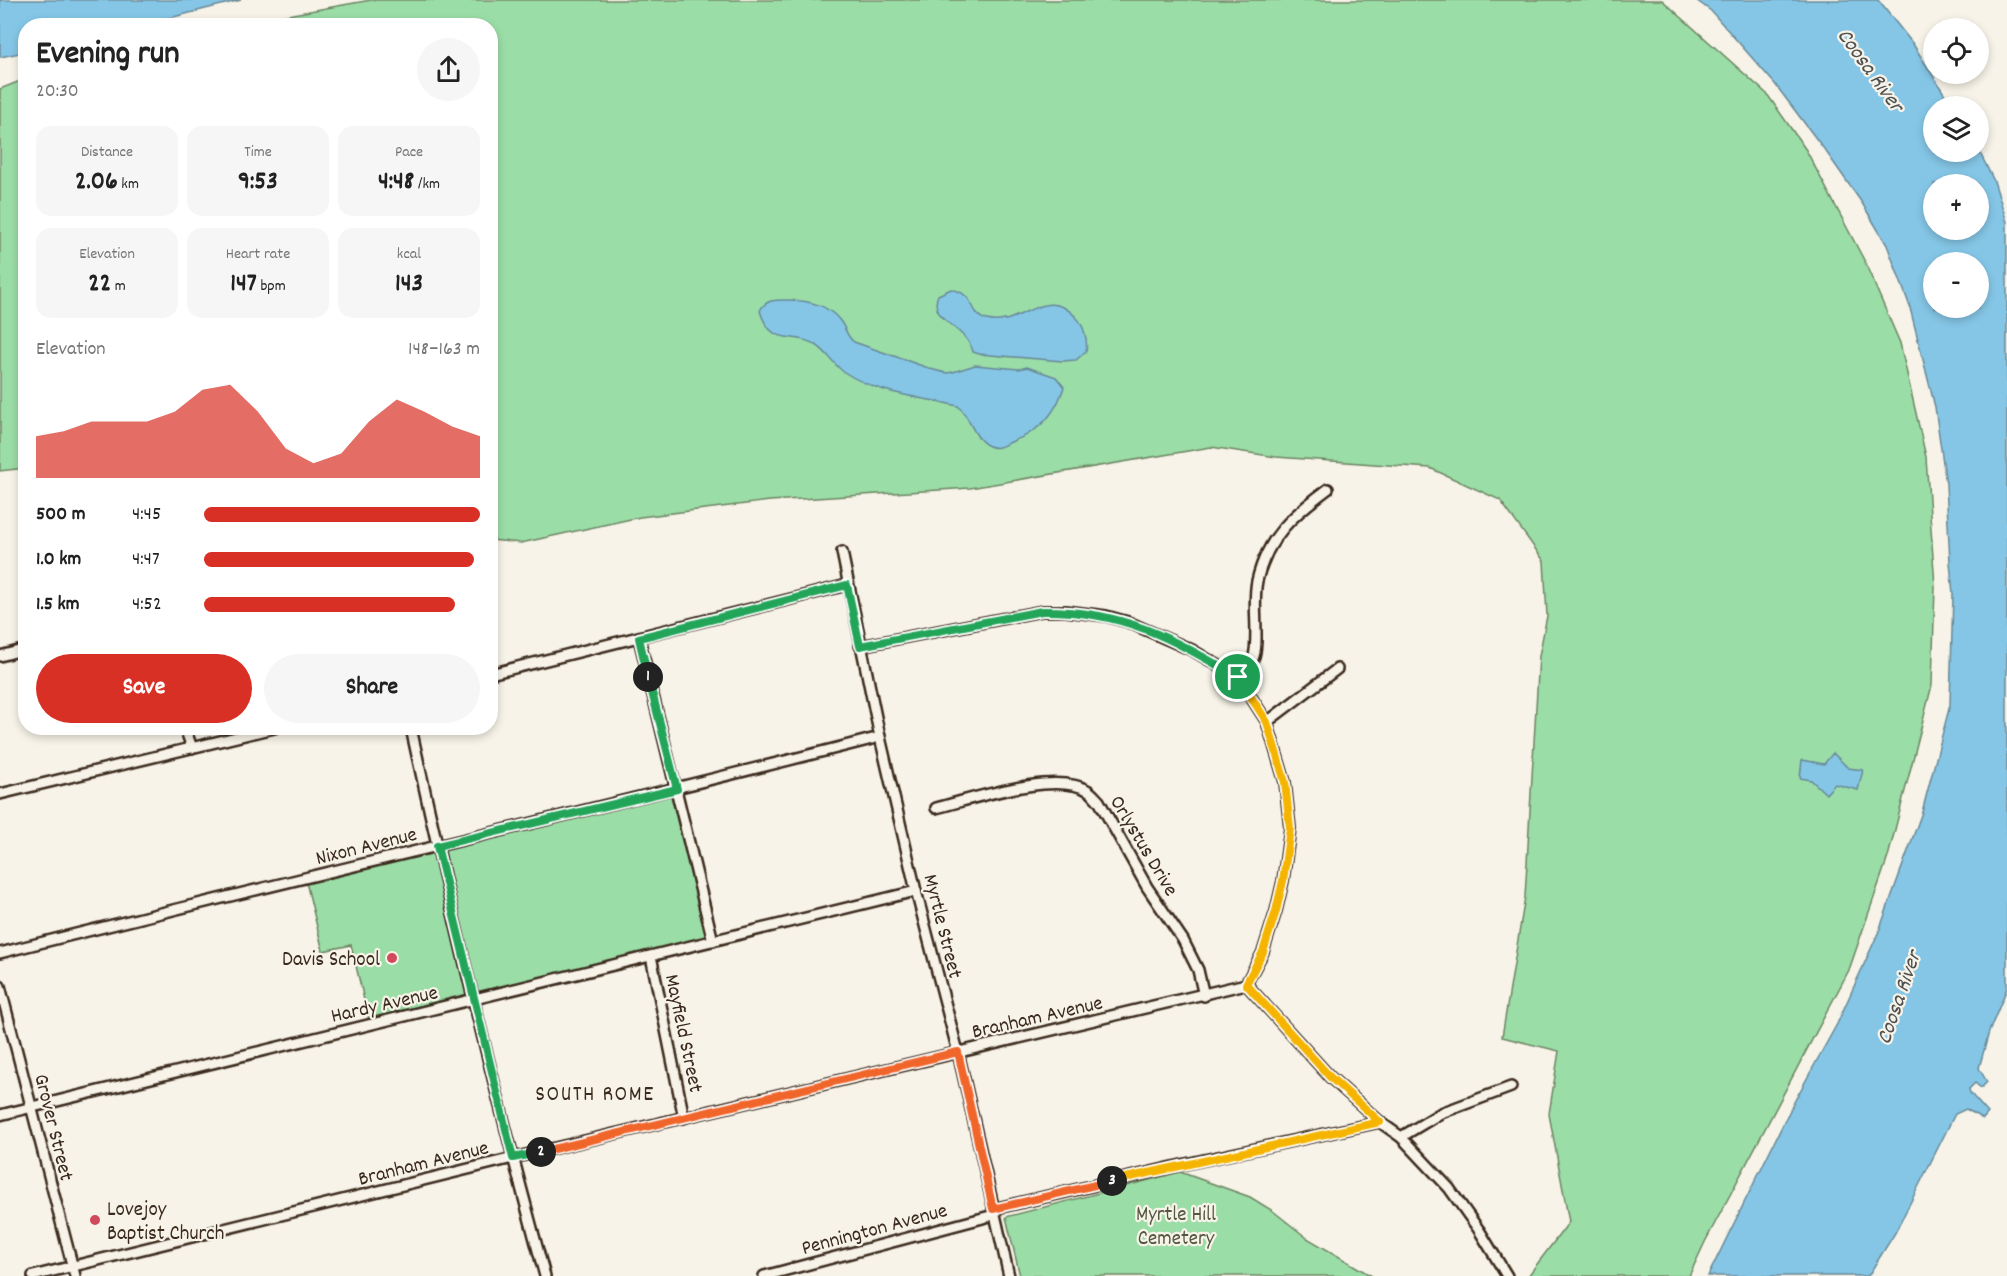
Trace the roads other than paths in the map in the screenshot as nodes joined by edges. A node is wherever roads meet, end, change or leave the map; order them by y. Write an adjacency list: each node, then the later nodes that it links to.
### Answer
1 (1328, 489): 10 (street)
2 (842, 552): 3 (street, Myrtle Street)
3 (847, 585): 4 (street); 5 (street, Myrtle Street)
4 (639, 638): 9 (street); 17 (street)
5 (860, 646): 10 (street); 15 (street, Myrtle Street)
6 (18, 652): 7 (street)
7 (0, 656)
8 (1337, 669): 11 (street)
9 (498, 672)
10 (1238, 677): 11 (street)
11 (1267, 722): 25 (street)
12 (188, 735): 16 (street)
13 (245, 735): 16 (street)
14 (413, 735): 20 (street)
15 (880, 737): 17 (street, Nixon Avenue); 21 (street, Myrtle Street)
16 (192, 748): 18 (street)
17 (677, 789): 20 (street, Nixon Avenue); 22 (street)
18 (0, 794)
19 (936, 808): 27 (street, Orlystus Drive)
20 (437, 846): 23 (street, Nixon Avenue); 28 (street)
21 (916, 891): 22 (street, Hardy Avenue); 29 (street, Myrtle Street)
22 (713, 941): 24 (street, Hardy Avenue)
23 (0, 953)
24 (651, 956): 28 (street, Hardy Avenue); 33 (street, Mayfield Street)
25 (1246, 984): 27 (street, Branham Avenue); 34 (street)
26 (0, 986): 31 (street, Grover Street)
27 (1204, 996): 29 (street, Branham Avenue)
28 (475, 1000): 31 (street, Hardy Avenue); 36 (street)
29 (958, 1052): 33 (street, Branham Avenue); 37 (street, Myrtle Street)
30 (1511, 1087): 35 (street)
31 (31, 1108): 32 (street, Hardy Avenue); 38 (street, Grover Street)
32 (0, 1115)
33 (684, 1118): 36 (street, Branham Avenue)
34 (1380, 1122): 35 (street); 37 (street, Pennington Avenue)
35 (1401, 1137): 44 (street)
36 (513, 1158): 38 (street, Branham Avenue); 41 (street)
37 (993, 1212): 42 (street, Pennington Avenue); 43 (street, Myrtle Street)
38 (73, 1266): 39 (street, Branham Avenue); 40 (street, Grover Street)
39 (33, 1276)
40 (75, 1276)
41 (545, 1276)
42 (764, 1276)
43 (1009, 1276)
44 (1507, 1276)

